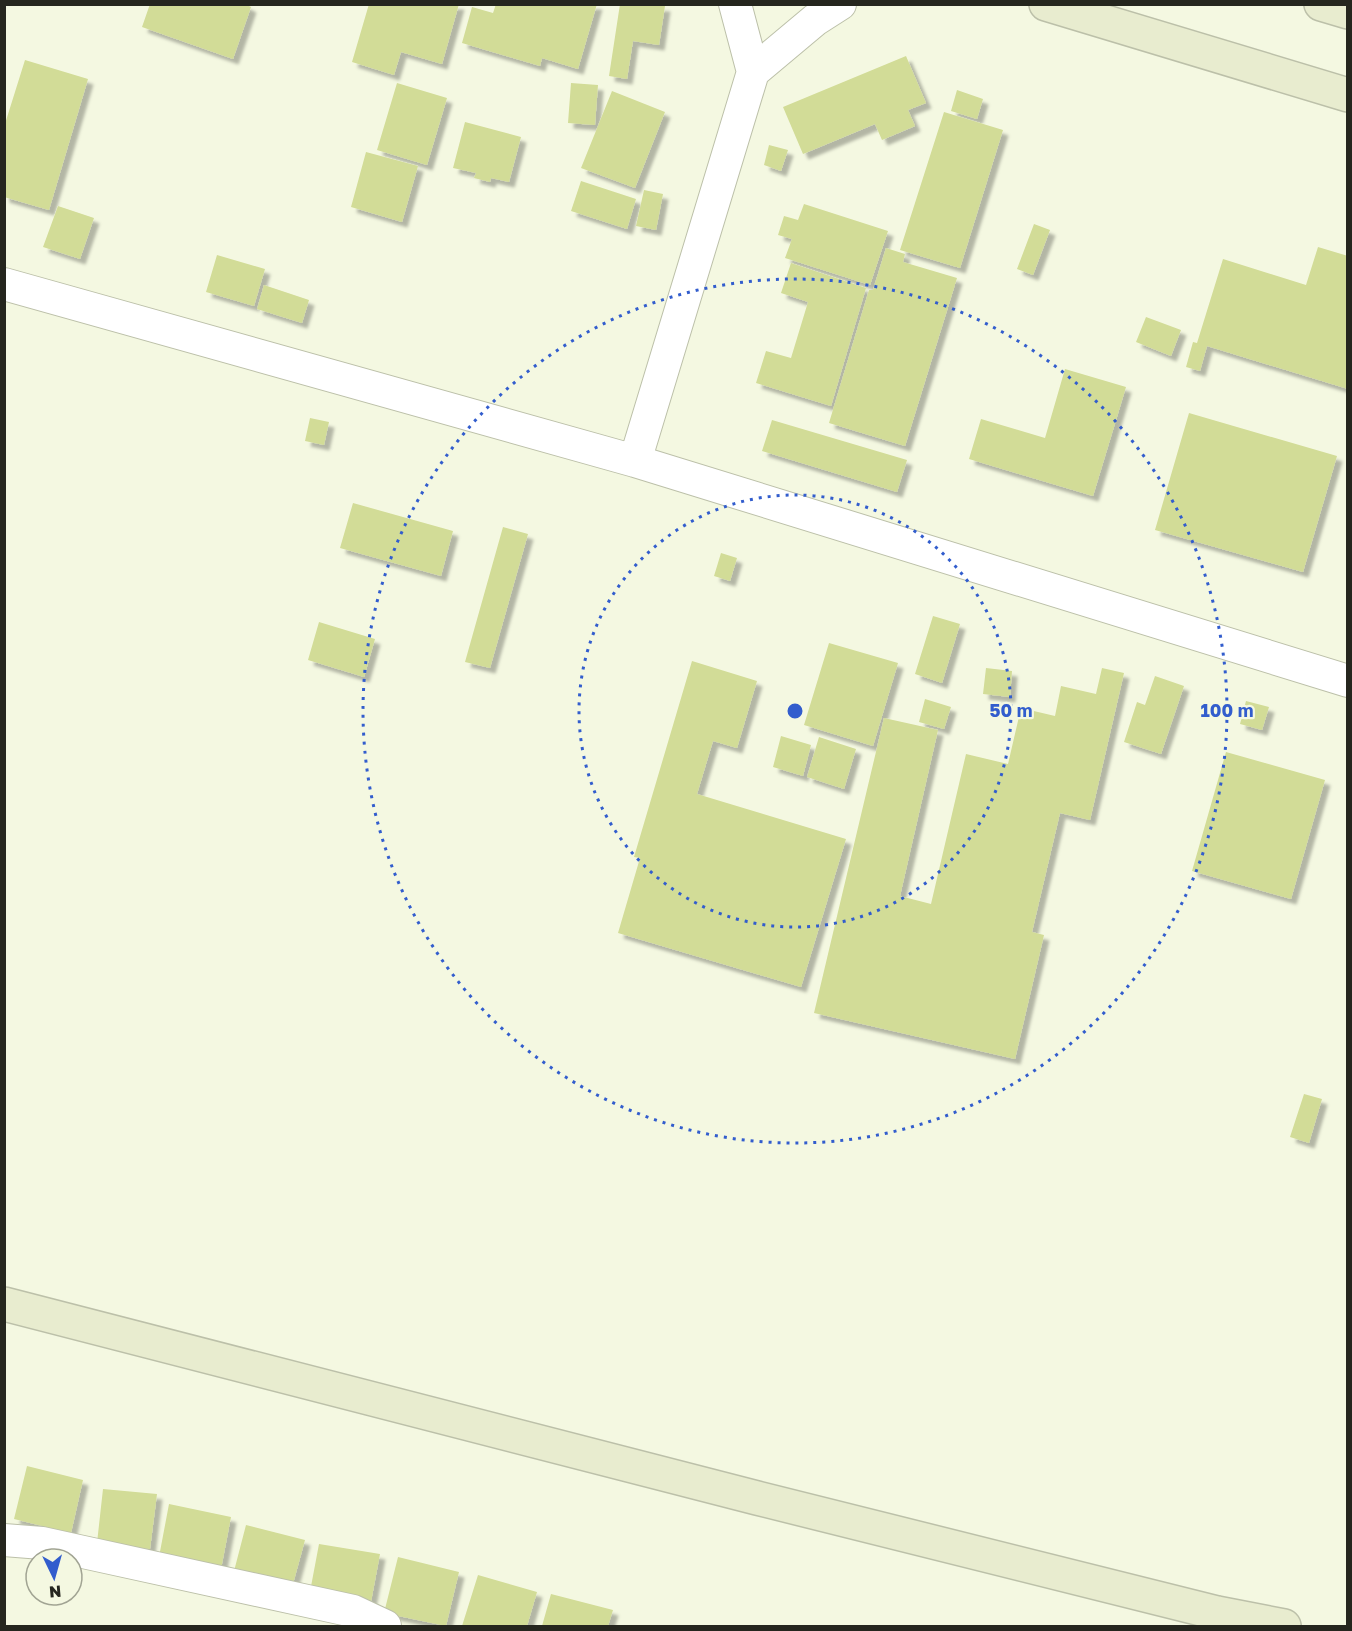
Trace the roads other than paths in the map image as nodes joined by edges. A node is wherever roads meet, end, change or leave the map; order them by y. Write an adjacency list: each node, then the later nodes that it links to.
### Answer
1 (735, 4): 6 (street)
2 (840, 4): 6 (street)
3 (1046, 4): 7 (main road)
4 (1321, 4): 5 (main road)
5 (1347, 12)
6 (753, 72): 9 (street)
7 (1347, 94)
8 (4, 284): 9 (street)
9 (635, 461): 10 (street)
10 (1347, 681)
11 (4, 1304): 15 (main road)
12 (4, 1540): 13 (street)
13 (351, 1619): 14 (street)
14 (385, 1626)
15 (1284, 1626)

